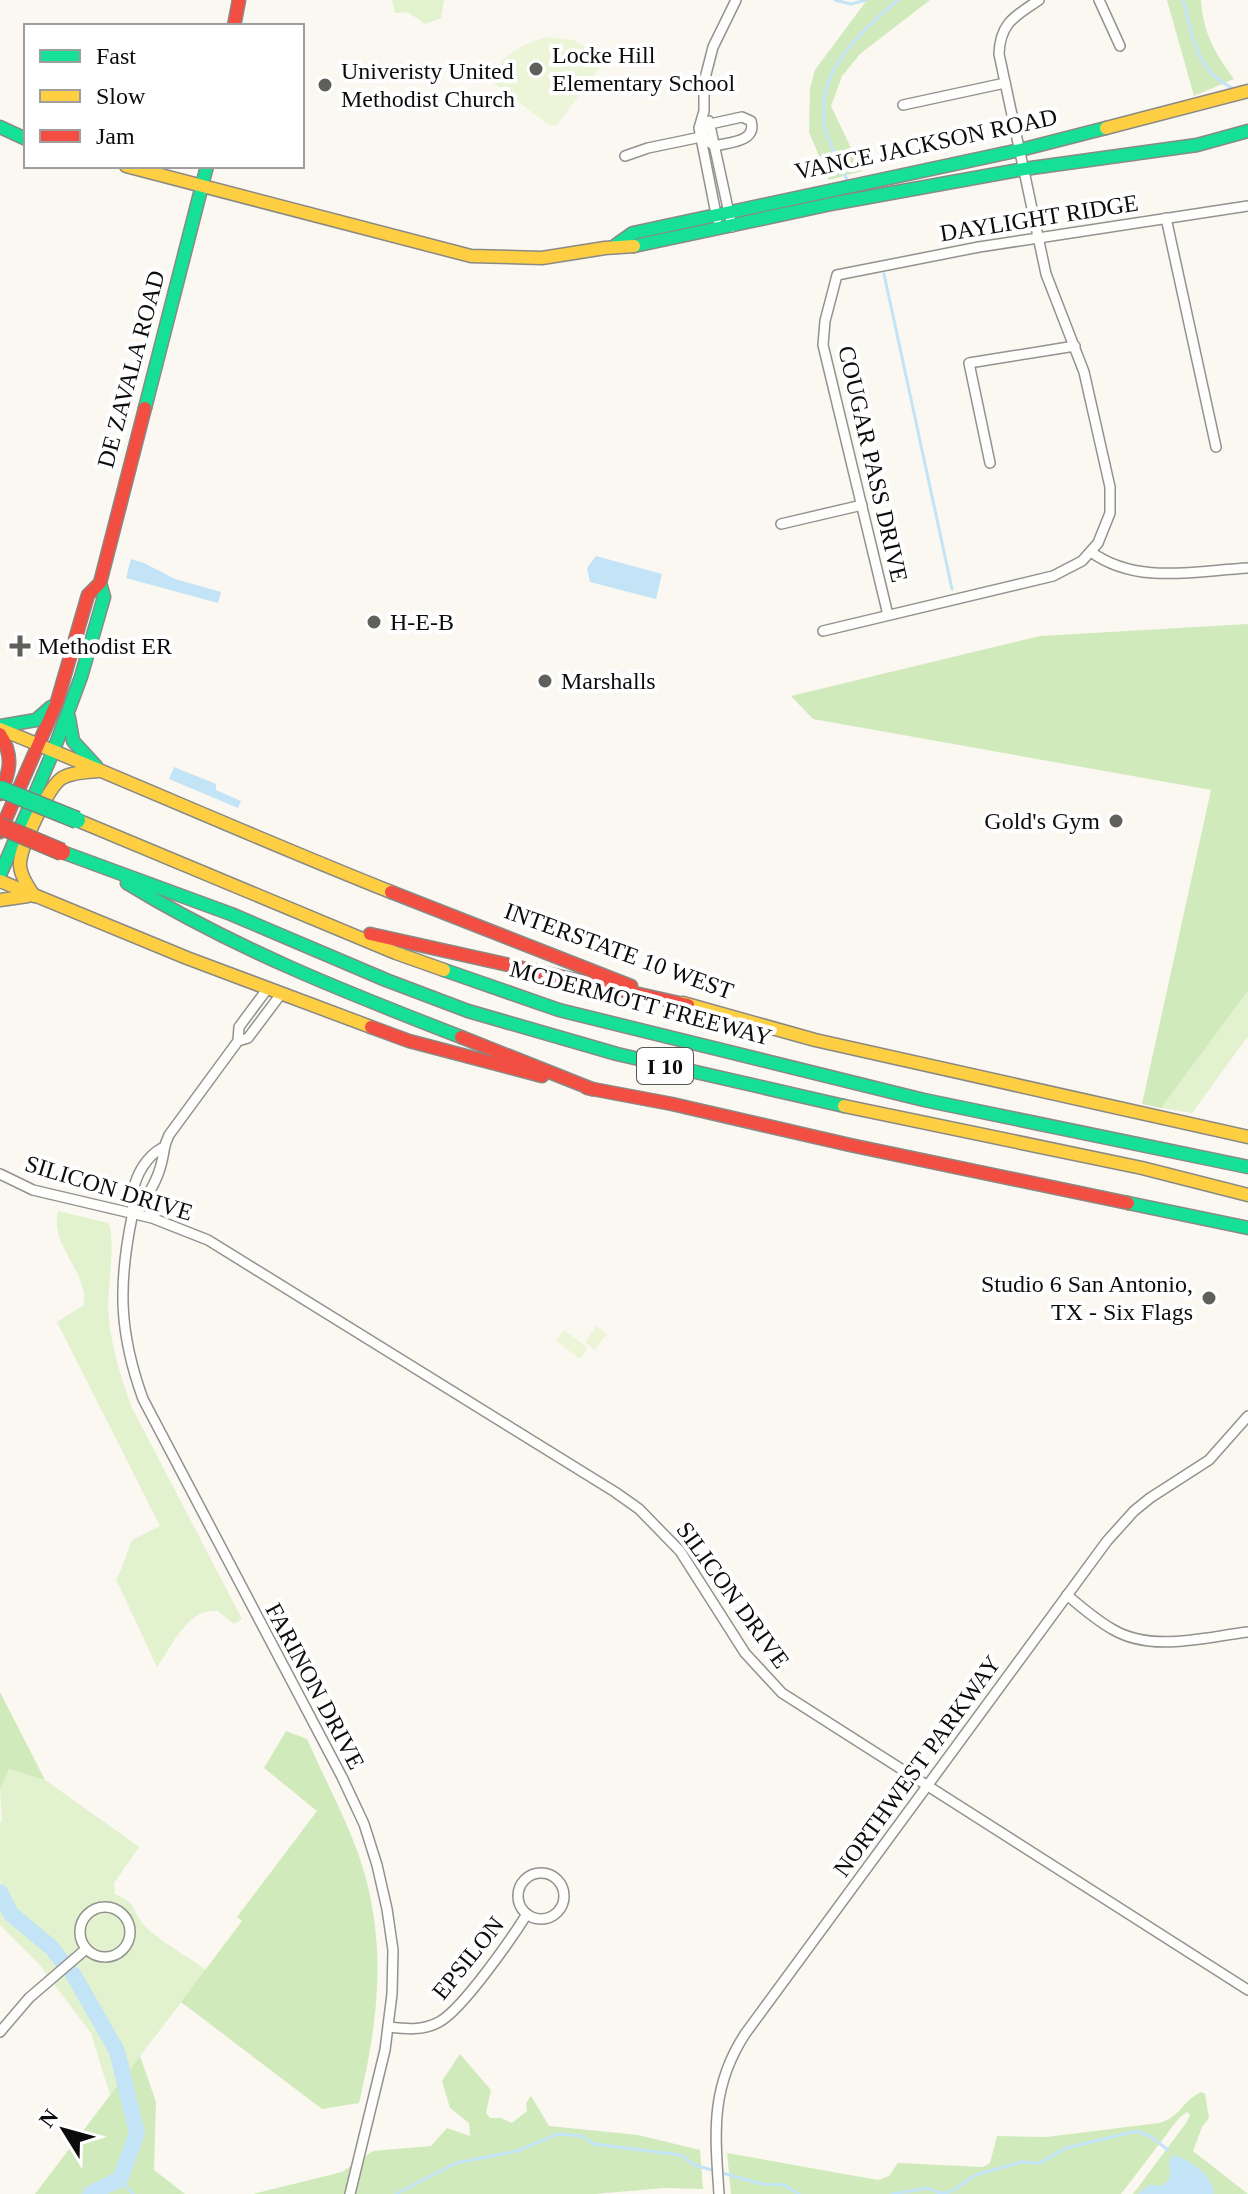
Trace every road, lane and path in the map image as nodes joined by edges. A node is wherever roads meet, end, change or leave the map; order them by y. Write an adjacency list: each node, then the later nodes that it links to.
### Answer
1 (239, 0): 5 (main road)
2 (736, 0): 10 (street)
3 (1039, 0): 7 (street)
4 (1099, 0): 6 (street)
5 (234, 24)
6 (1120, 46)
7 (1005, 83): 9 (street); 17 (street)
8 (1248, 91): 17 (main road, VANCE JACKSON ROAD)
9 (903, 105)
10 (704, 111): 11 (street); 14 (street)
11 (710, 124): 14 (street); 16 (street); 16 (street)
12 (0, 127): 15 (main road)
13 (1248, 131): 21 (main road, VANCE JACKSON ROAD)
14 (701, 137): 16 (street); 18 (street); 25 (street)
15 (24, 138)
16 (715, 146): 25 (street)
17 (1020, 150): 21 (street); 25 (main road, VANCE JACKSON ROAD)
18 (625, 156)
19 (134, 168): 22 (main road, VANCE JACKSON ROAD)
20 (207, 168): 22 (main road, DE ZAVALA ROAD)
21 (1024, 169): 25 (main road, VANCE JACKSON ROAD); 26 (street)
22 (204, 186): 25 (main road, VANCE JACKSON ROAD); 37 (main road, DE ZAVALA ROAD)
23 (1248, 206): 24 (street, DAYLIGHT RIDGE)
24 (1166, 218): 26 (street, DAYLIGHT RIDGE); 29 (street)
25 (724, 221)
26 (1038, 237): 27 (street, DAYLIGHT RIDGE); 28 (street)
27 (837, 275): 31 (street, COUGAR PASS DRIVE)
28 (1075, 346): 30 (street); 33 (street)
29 (1216, 447)
30 (990, 463)
31 (862, 505): 32 (street); 35 (street, COUGAR PASS DRIVE)
32 (781, 524)
33 (1091, 552): 34 (street); 35 (street)
34 (1248, 568)
35 (888, 615): 36 (street)
36 (823, 631)
37 (62, 708): 38 (main road); 39 (main road, DE ZAVALA ROAD); 40 (main road)
38 (0, 730): 39 (main road, INTERSTATE 10 WEST); 41 (main road)
39 (45, 748): 40 (main road, INTERSTATE 10 WEST); 42 (main road, DE ZAVALA ROAD); 44 (main road, DE ZAVALA ROAD)
40 (101, 771): 45 (main road); 49 (main road, INTERSTATE 10 WEST)
41 (0, 792): 47 (main road, MCDERMOTT FREEWAY / I 10, bridge)
42 (0, 829): 43 (main road, I 10, bridge)
43 (102, 867): 51 (main road); 56 (main road, I 10)
44 (0, 878): 45 (main road)
45 (35, 896): 46 (main road); 48 (main road)
46 (0, 900)
47 (303, 916): 49 (main road); 54 (main road, MCDERMOTT FREEWAY / I 10)
48 (274, 991): 50 (street, FARINON DRIVE); 50 (street, FARINON DRIVE); 51 (main road)
49 (688, 1005): 52 (main road, INTERSTATE 10 WEST)
50 (238, 1041): 53 (street, FARINON DRIVE)
51 (592, 1089): 58 (main road)
52 (1248, 1137)
53 (162, 1148): 57 (street, FARINON DRIVE); 57 (street, FARINON DRIVE)
54 (1248, 1167)
55 (0, 1174): 57 (street, SILICON DRIVE)
56 (1248, 1195)
57 (133, 1214): 62 (street, SILICON DRIVE); 67 (street, FARINON DRIVE)
58 (1248, 1228)
59 (1248, 1416): 60 (street, NORTHWEST PARKWAY)
60 (1067, 1595): 61 (street); 62 (street, NORTHWEST PARKWAY)
61 (1248, 1632)
62 (927, 1786): 65 (street, SILICON DRIVE); 69 (street, NORTHWEST PARKWAY)
63 (527, 1914): 63 (street, EPSILON); 67 (street, EPSILON)
64 (86, 1949): 64 (street); 66 (street)
65 (1248, 1990)
66 (2, 2025)
67 (389, 2027): 68 (street, FARINON DRIVE)
68 (350, 2194)
69 (719, 2194)

